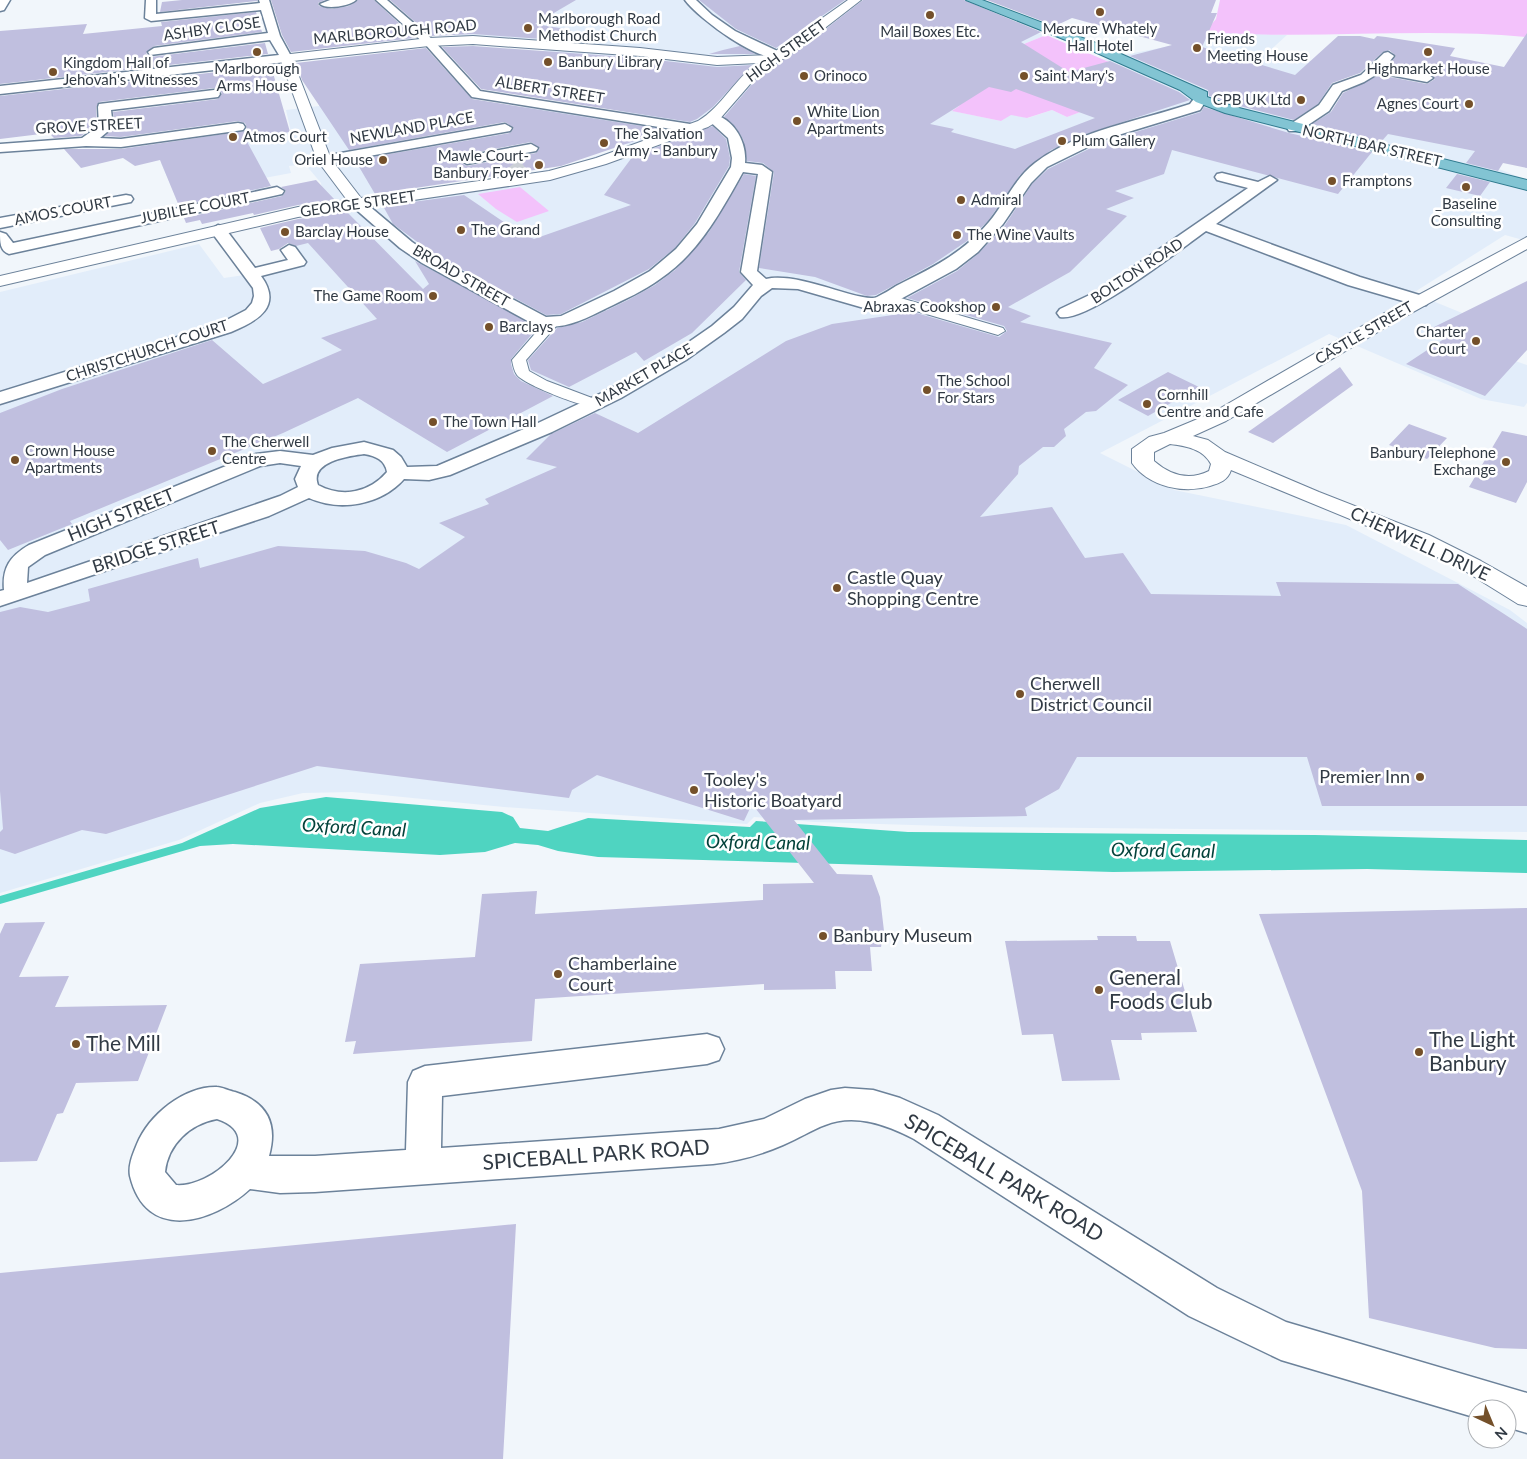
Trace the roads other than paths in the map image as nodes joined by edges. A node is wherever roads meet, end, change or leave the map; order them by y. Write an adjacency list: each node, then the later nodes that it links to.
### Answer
1 (5, 0): 10 (street)
2 (151, 0): 8 (street)
3 (352, 0): 9 (street)
4 (381, 0): 12 (street, ALBERT STREET)
5 (690, 0): 15 (street)
6 (855, 0): 15 (street, HIGH STREET)
7 (973, 1): 21 (main road, NORTH BAR STREET)
8 (265, 3): 11 (street)
9 (325, 4)
10 (0, 8)
11 (274, 36): 13 (street, ASHBY CLOSE); 16 (street)
12 (429, 42): 16 (street, MARLBOROUGH ROAD); 17 (street, MARLBOROUGH ROAD); 29 (street, ALBERT STREET)
13 (154, 52)
14 (1388, 56): 18 (street)
15 (777, 57): 17 (street, MARLBOROUGH ROAD); 19 (street, HIGH STREET)
16 (286, 58): 22 (street); 34 (street, BROAD STREET)
17 (717, 62): 19 (street, MARLBOROUGH ROAD)
18 (1376, 69): 20 (street); 30 (street)
19 (753, 72): 26 (street, HIGH STREET)
20 (1426, 78)
21 (1186, 89): 24 (main road, NORTH BAR STREET); 25 (main road, NORTH BAR STREET)
22 (0, 90)
23 (214, 94): 31 (street)
24 (1201, 99): 25 (main road, NORTH BAR STREET); 60 (street)
25 (1248, 115): 30 (main road, NORTH BAR STREET)
26 (713, 118): 29 (street, GEORGE STREET); 36 (street)
27 (238, 127): 31 (street, GROVE STREET)
28 (505, 128): 34 (street, NEWLAND PLACE)
29 (690, 128): 37 (street, GEORGE STREET)
30 (1294, 128): 38 (main road, NORTH BAR STREET)
31 (86, 142): 32 (street, GROVE STREET)
32 (0, 148)
33 (531, 148): 37 (street)
34 (324, 160): 39 (street, BROAD STREET)
35 (467, 160): 37 (street)
36 (738, 167): 59 (street); 63 (street)
37 (516, 168): 45 (street, GEORGE STREET)
38 (1496, 175): 41 (main road, NORTH BAR STREET); 42 (main road, NORTH BAR STREET)
39 (335, 176): 45 (street, BROAD STREET); 47 (street)
40 (1222, 177): 50 (street, BOLTON ROAD)
41 (1527, 179)
42 (1527, 185)
43 (278, 191): 49 (street, JUBILEE COURT)
44 (126, 199): 46 (street, AMOS COURT)
45 (357, 203): 47 (street, GEORGE STREET); 63 (street, BROAD STREET)
46 (99, 204): 48 (street, AMOS COURT); 49 (street)
47 (298, 212): 51 (street, GEORGE STREET)
48 (0, 223)
49 (112, 225): 53 (street, JUBILEE COURT)
50 (1206, 226): 61 (street); 62 (street, BOLTON ROAD)
51 (218, 230): 57 (street, CHRISTCHURCH COURT); 58 (street, GEORGE STREET)
52 (1527, 231): 56 (street, CASTLE STREET)
53 (0, 237)
54 (1527, 242): 56 (street, CASTLE STREET)
55 (289, 250): 57 (street)
56 (1510, 250): 61 (street, CASTLE STREET)
57 (250, 274): 66 (street, CHRISTCHURCH COURT)
58 (0, 280)
59 (763, 285): 60 (street); 65 (street, MARKET PLACE)
60 (882, 301): 64 (street)
61 (1414, 304): 68 (street, CASTLE STREET)
62 (1066, 313)
63 (551, 324): 67 (street)
64 (998, 331)
65 (626, 387): 67 (street, MARKET PLACE)
66 (0, 398)
67 (595, 404): 72 (street, MARKET PLACE)
68 (1219, 418): 69 (street, CASTLE STREET); 70 (street)
69 (1170, 438): 70 (street, CHERWELL DRIVE); 70 (street, CASTLE STREET)
70 (1216, 460): 75 (street, CHERWELL DRIVE)
71 (317, 462): 72 (street); 73 (street); 74 (street, HIGH STREET)
72 (398, 473): 73 (street)
73 (309, 489): 74 (street, BRIDGE STREET)
74 (8, 596)
75 (1527, 598)
76 (707, 1049): 77 (street)
77 (423, 1167): 78 (street, SPICEBALL PARK ROAD); 79 (street, SPICEBALL PARK ROAD)
78 (244, 1171)
79 (1527, 1413)

